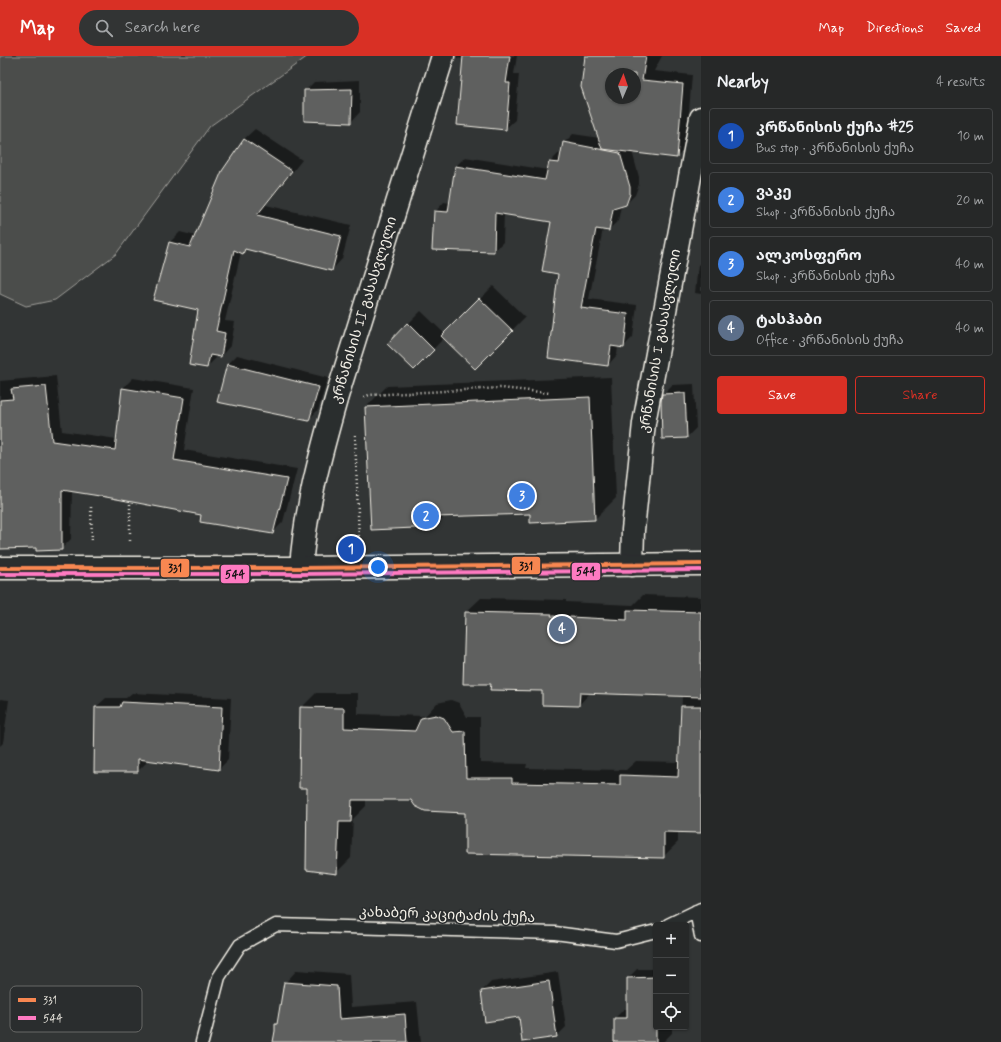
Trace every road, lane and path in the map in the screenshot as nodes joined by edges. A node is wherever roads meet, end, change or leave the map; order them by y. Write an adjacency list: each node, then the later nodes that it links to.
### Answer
1 (443, 56): 14 (street, კრწანისის II გასასვლელი)
2 (701, 118): 12 (street, კრწანისის I გასასვლელი)
3 (550, 393): 4 (path)
4 (361, 398)
5 (355, 434): 10 (path)
6 (130, 501): 8 (path)
7 (91, 507): 9 (path)
8 (130, 541)
9 (92, 543)
10 (359, 543)
11 (701, 564): 12 (street)
12 (632, 565): 14 (street)
13 (0, 568): 14 (street)
14 (301, 568)
15 (698, 910): 16 (lane); 18 (lane)
16 (674, 922)
17 (653, 932): 19 (lane, კახაბერ კაციტაძის ქუჩა)
18 (701, 936)
19 (202, 1042)

